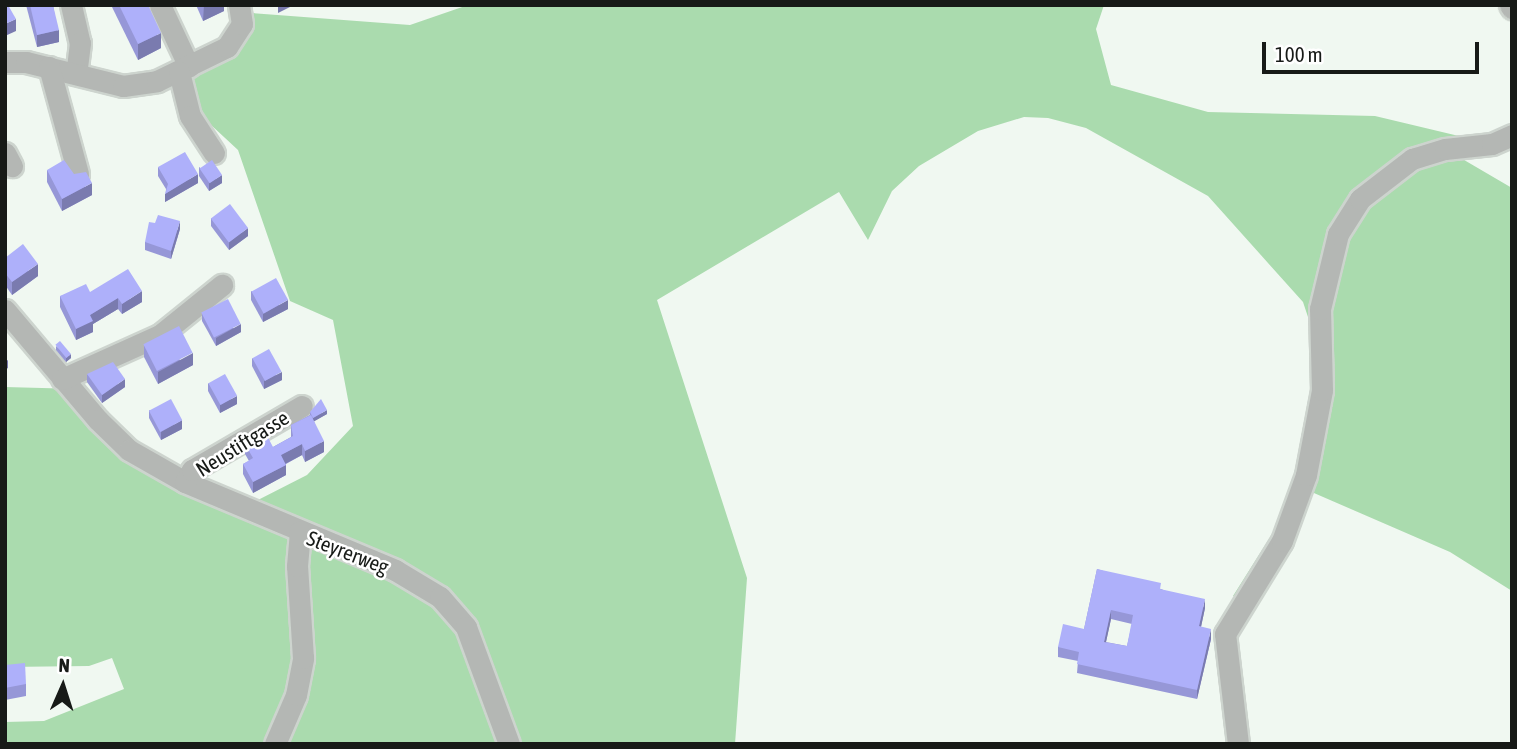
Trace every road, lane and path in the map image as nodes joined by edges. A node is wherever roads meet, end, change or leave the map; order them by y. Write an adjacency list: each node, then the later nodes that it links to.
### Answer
1 (71, 5): 7 (street)
2 (160, 5): 6 (street)
3 (239, 5): 6 (street)
4 (5, 62): 5 (street)
5 (48, 67): 7 (street); 10 (street)
6 (184, 70): 7 (street); 9 (street)
7 (76, 74)
8 (1512, 135): 19 (street)
9 (214, 153)
10 (78, 174)
11 (222, 285): 13 (street)
12 (5, 310): 13 (street, Neustiftgasse)
13 (62, 379): 15 (street, Neustiftgasse)
14 (302, 406): 15 (street, Neustiftgasse)
15 (186, 482): 16 (street, Neustiftgasse)
16 (300, 531): 17 (street, Steyrerweg); 18 (street, Steyrerweg)
17 (275, 744)
18 (509, 744)
19 (1238, 744)

